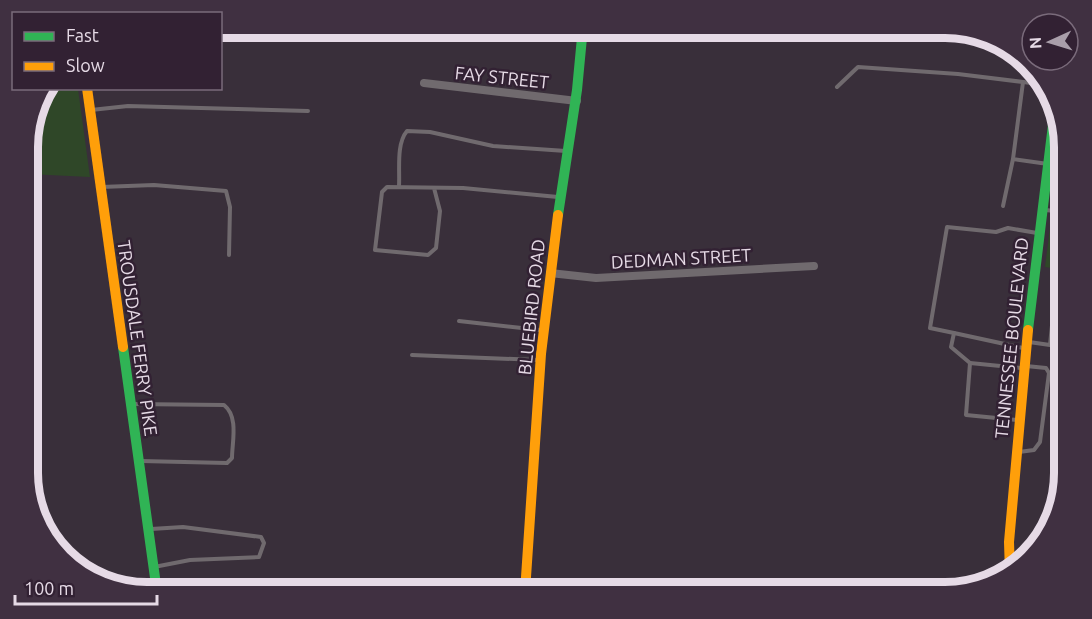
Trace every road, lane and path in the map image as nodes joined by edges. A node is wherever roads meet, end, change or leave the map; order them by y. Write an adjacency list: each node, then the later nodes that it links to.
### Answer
1 (582, 38): 7 (street, BLUEBIRD ROAD)
2 (1023, 82): 4 (lane); 5 (lane); 13 (lane)
3 (424, 83): 7 (street, FAY STREET)
4 (1034, 83)
5 (837, 87)
6 (87, 90): 8 (street, TROUSDALE FERRY PIKE)
7 (578, 101): 11 (street, BLUEBIRD ROAD)
8 (90, 111): 9 (lane); 16 (street, TROUSDALE FERRY PIKE)
9 (308, 111)
10 (1052, 126): 14 (street, TENNESSEE BOULEVARD)
11 (569, 151): 15 (lane); 18 (street, BLUEBIRD ROAD)
12 (1054, 158): 14 (lane)
13 (1013, 159): 14 (lane); 19 (lane)
14 (1049, 159): 20 (street, TENNESSEE BOULEVARD)
15 (399, 186): 17 (lane); 17 (lane)
16 (101, 187): 23 (lane); 35 (street, TROUSDALE FERRY PIKE)
17 (434, 188): 18 (lane)
18 (562, 197): 25 (street, BLUEBIRD ROAD)
19 (1003, 206)
20 (1042, 209): 21 (lane); 22 (street, TENNESSEE BOULEVARD)
21 (1054, 211)
22 (1039, 233): 29 (lane); 30 (street, TENNESSEE BOULEVARD)
23 (229, 255)
24 (814, 266): 25 (street, DEDMAN STREET)
25 (549, 273): 28 (street, BLUEBIRD ROAD)
26 (1054, 306): 30 (lane)
27 (459, 321): 28 (lane)
28 (544, 331): 32 (street, BLUEBIRD ROAD)
29 (954, 333): 30 (lane); 33 (lane)
30 (1025, 345): 34 (street, TENNESSEE BOULEVARD)
31 (412, 355): 32 (lane)
32 (541, 361): 43 (street, BLUEBIRD ROAD)
33 (970, 363): 34 (lane); 36 (lane)
34 (1023, 367): 36 (street, TENNESSEE BOULEVARD); 37 (lane)
35 (131, 404): 38 (street, TROUSDALE FERRY PIKE); 38 (lane)
36 (1018, 420): 37 (street, TENNESSEE BOULEVARD)
37 (1015, 452): 40 (street, TENNESSEE BOULEVARD)
38 (139, 461): 39 (street, TROUSDALE FERRY PIKE)
39 (148, 529): 41 (street, TROUSDALE FERRY PIKE); 41 (lane)
40 (1010, 560)
41 (153, 567): 42 (street, TROUSDALE FERRY PIKE)
42 (155, 582)
43 (526, 582)

